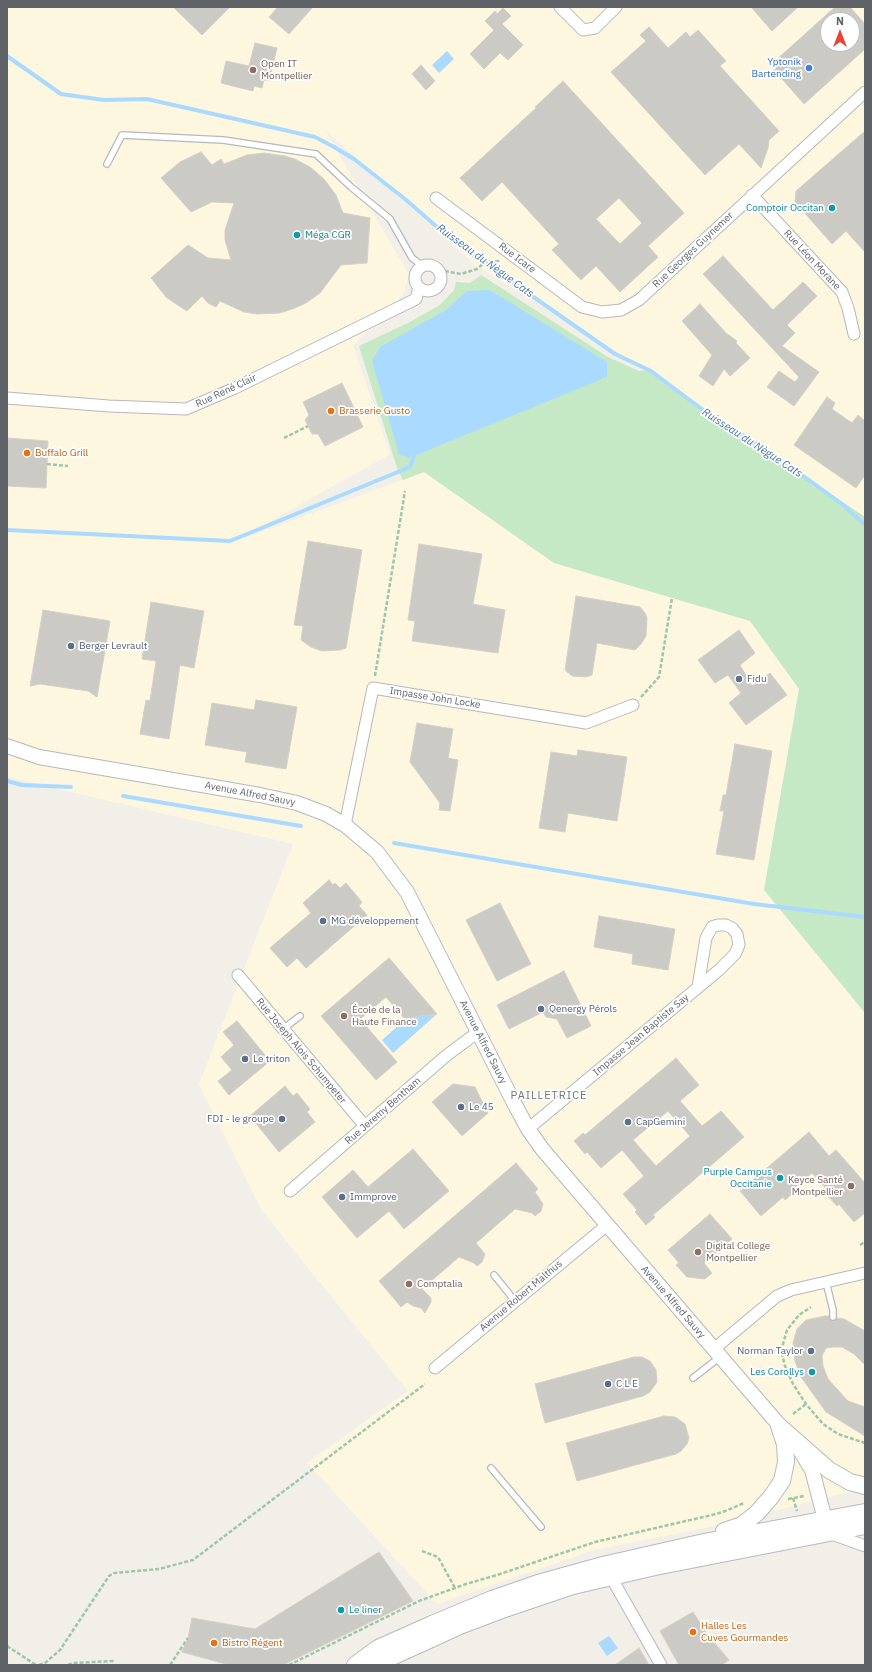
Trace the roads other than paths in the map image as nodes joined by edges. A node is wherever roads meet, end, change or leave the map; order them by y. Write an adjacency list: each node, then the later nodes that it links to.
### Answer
1 (560, 7): 2 (street)
2 (616, 7)
3 (865, 92): 5 (street, Rue Georges Guynemer)
4 (107, 164): 7 (lane)
5 (752, 195): 9 (street, Rue Georges Guynemer); 10 (street, Rue Léon Morane)
6 (436, 198): 9 (street, Rue Icare)
7 (423, 266): 8 (street); 8 (street)
8 (419, 287): 11 (street, Rue René Clair)
9 (602, 312)
10 (854, 334)
11 (7, 398)
12 (633, 705): 14 (street, Impasse John Locke)
13 (7, 746): 14 (street, Avenue Alfred Sauvy)
14 (345, 825): 19 (street, Avenue Alfred Sauvy)
15 (238, 975): 18 (street, Rue Joseph Alois Schumpeter)
16 (698, 987): 16 (street, Impasse Jean Baptiste Say); 21 (street, Impasse Jean Baptiste Say)
17 (300, 1016): 18 (lane)
18 (283, 1029): 20 (street, Rue Joseph Alois Schumpeter)
19 (478, 1032): 20 (street, Rue Jeremy Bentham); 21 (street, Avenue Alfred Sauvy)
20 (365, 1126): 22 (street, Rue Jeremy Bentham)
21 (528, 1129): 23 (street, Avenue Alfred Sauvy)
22 (290, 1191)
23 (607, 1225): 27 (street, Avenue Robert Malthus); 29 (street, Avenue Alfred Sauvy)
24 (865, 1273): 26 (street)
25 (494, 1275): 27 (lane)
26 (826, 1282): 28 (lane); 29 (street)
27 (515, 1301): 30 (street, Avenue Robert Malthus)
28 (833, 1317)
29 (717, 1353): 31 (lane); 32 (street, Avenue Alfred Sauvy)
30 (435, 1368)
31 (693, 1378)
32 (779, 1426): 34 (main road); 36 (street, Avenue Alfred Sauvy); 40 (main road)
33 (491, 1468): 38 (lane)
34 (865, 1486)
35 (865, 1512): 36 (main road)
36 (827, 1526): 37 (main road); 39 (street); 40 (main road); 40 (main road)
37 (865, 1526)
38 (540, 1527)
39 (865, 1546)
40 (607, 1571): 41 (main road); 42 (main road); 43 (street)
41 (356, 1665)
42 (370, 1665)
43 (661, 1665)

